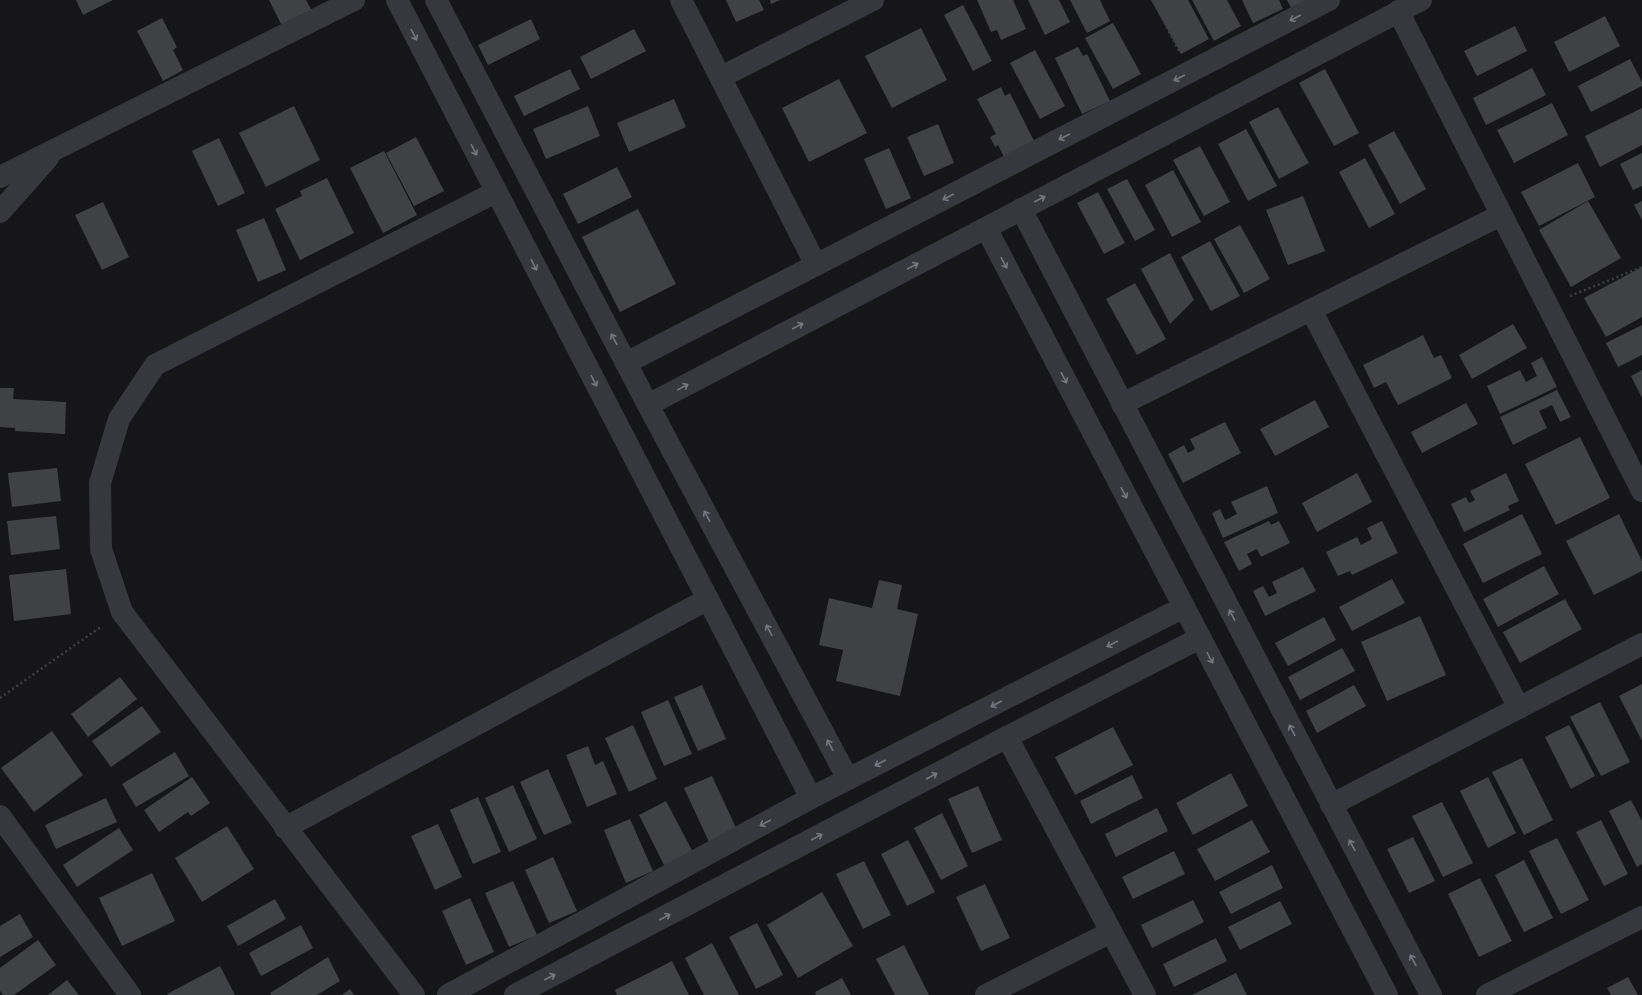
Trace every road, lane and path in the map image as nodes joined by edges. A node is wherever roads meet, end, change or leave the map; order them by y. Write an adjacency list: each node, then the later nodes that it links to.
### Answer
1 (354, 0): 12 (street)
2 (396, 0): 14 (street, one-way to 14)
3 (436, 0): 23 (street, one-way to 3)
4 (681, 0): 11 (street)
5 (873, 0): 11 (street)
6 (1153, 0): 10 (path)
7 (1329, 0): 10 (street, one-way to 10)
8 (1421, 0): 9 (street)
9 (1398, 11): 15 (street, one-way to 9); 17 (street)
10 (1190, 72): 19 (street, one-way to 19)
11 (721, 77): 19 (street)
12 (57, 149): 13 (street); 16 (street)
13 (0, 177)
14 (496, 192): 27 (street, one-way to 27); 29 (street)
15 (1021, 209): 18 (street); 24 (street)
16 (0, 212)
17 (1501, 215): 21 (street); 22 (street)
18 (986, 228): 25 (street, one-way to 18); 28 (street, one-way to 28)
19 (816, 265): 23 (street)
20 (1642, 267): 21 (path)
21 (1548, 305): 26 (street)
22 (1311, 310): 24 (street); 35 (street)
23 (626, 363): 25 (street)
24 (1122, 404): 39 (street, one-way to 24)
25 (648, 405): 37 (street, one-way to 25)
26 (1642, 491)
27 (708, 599): 38 (street); 41 (street)
28 (1184, 607): 30 (street); 31 (street)
29 (122, 612): 34 (path); 41 (street)
30 (1142, 629): 33 (street); 37 (street, one-way to 37)
31 (1200, 638): 33 (street); 52 (street, one-way to 52)
32 (1642, 644): 35 (street)
33 (1157, 659): 36 (street)
34 (0, 698)
35 (1519, 708): 39 (street)
36 (1007, 737): 44 (street, one-way to 36); 45 (street)
37 (848, 779): 38 (street)
38 (811, 798): 42 (street, one-way to 42)
39 (1332, 806): 53 (street, one-way to 39)
40 (0, 816): 46 (street)
41 (285, 828): 47 (street)
42 (619, 902): 44 (street); 48 (street)
43 (1642, 917): 54 (street)
44 (636, 932): 49 (street, one-way to 44)
45 (1111, 932): 50 (street); 51 (street)
46 (130, 995)
47 (414, 995)
48 (448, 995)
49 (515, 995)
50 (986, 995)
51 (1145, 995)
52 (1387, 995)
53 (1431, 995)
54 (1487, 995)

